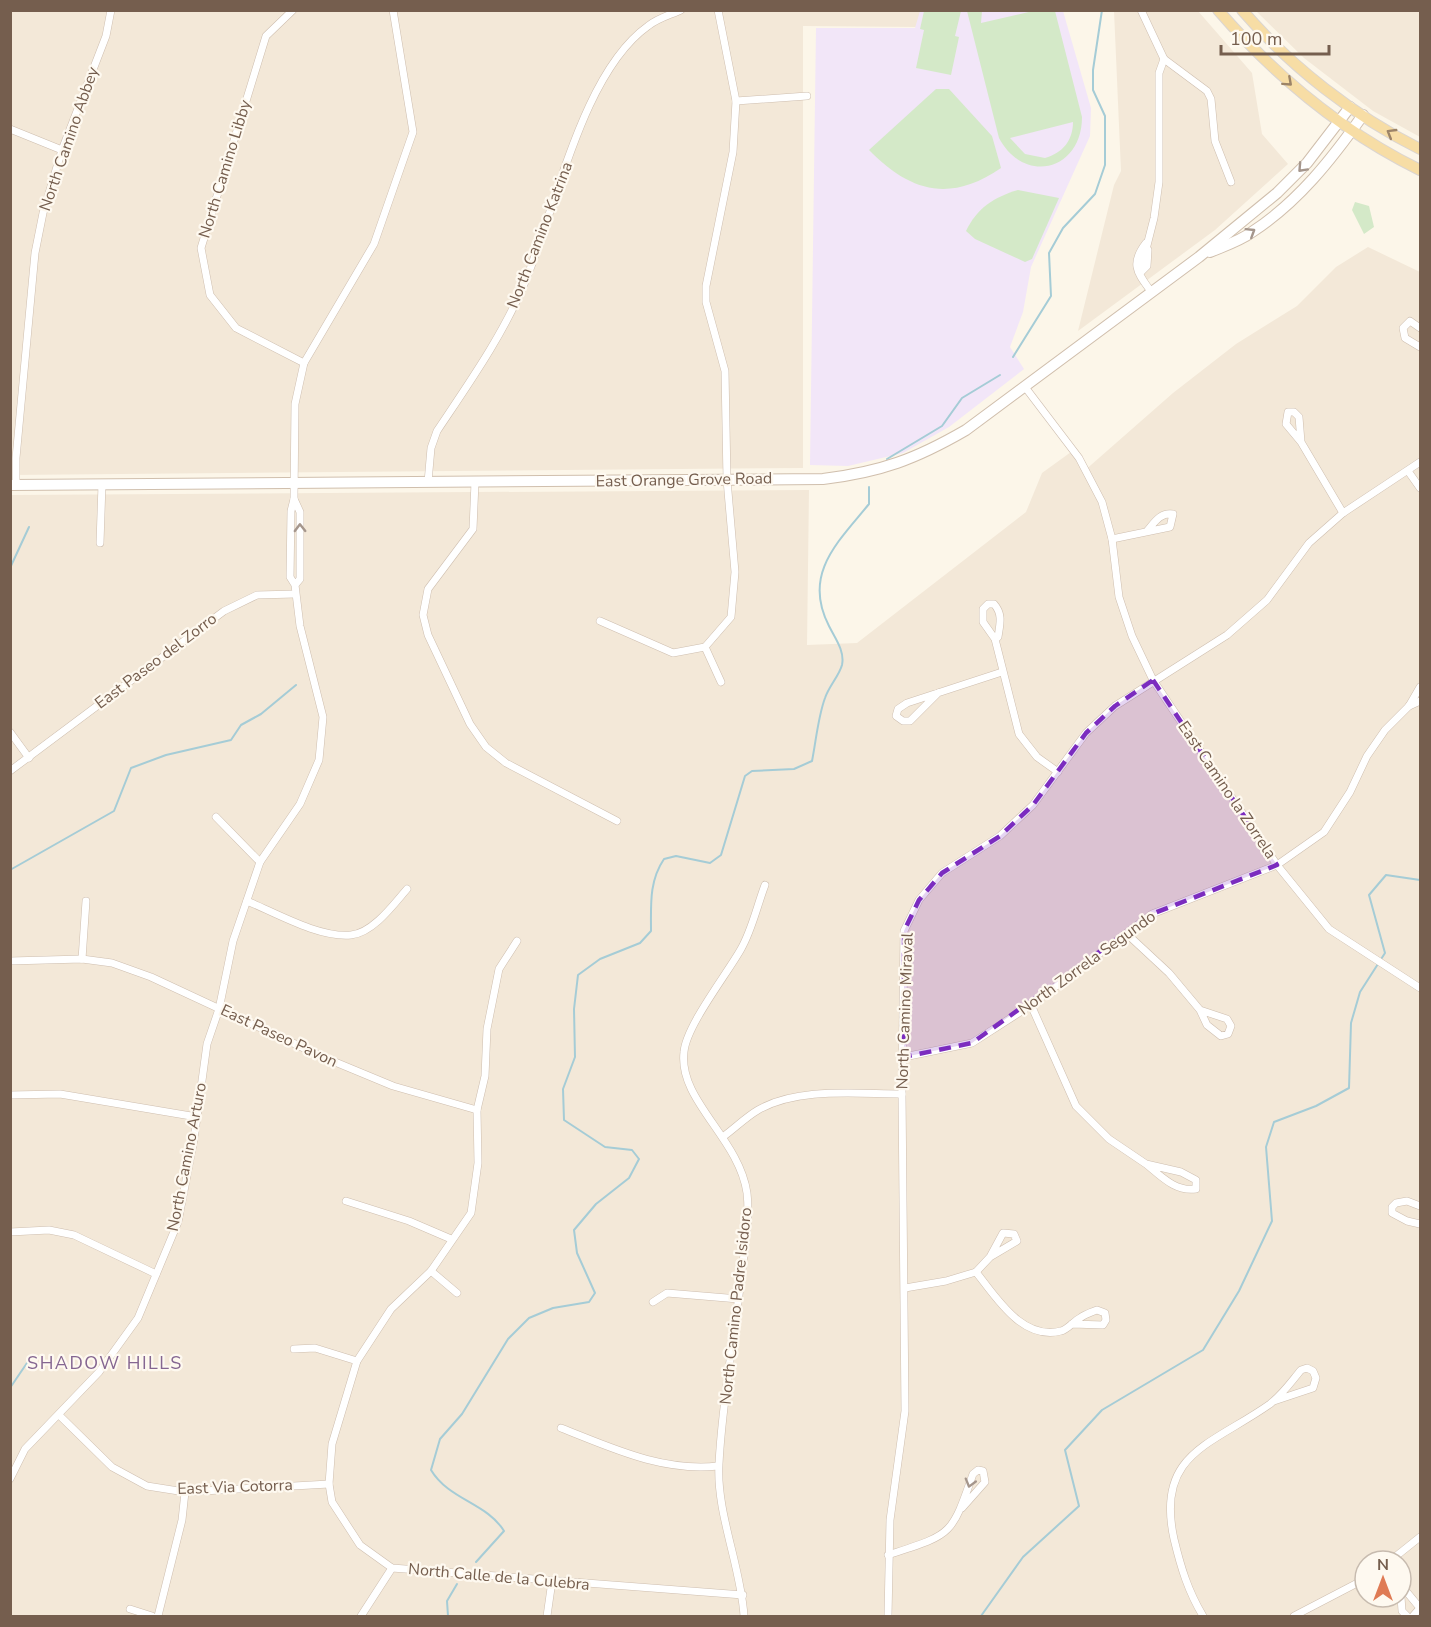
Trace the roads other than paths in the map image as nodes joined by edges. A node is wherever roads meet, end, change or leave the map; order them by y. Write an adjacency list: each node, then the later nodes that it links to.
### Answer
1 (111, 10): 18 (street, North Camino Abbey)
2 (293, 10): 27 (street, North Camino Libby)
3 (681, 10): 33 (street, North Camino Katrina)
4 (718, 10): 11 (street)
5 (1141, 10): 9 (street)
6 (1218, 10): 14 (main road, one-way to 14)
7 (1242, 10): 12 (main road)
8 (393, 11): 27 (street, North Camino Arturo)
9 (1164, 59): 20 (street); 21 (street)
10 (807, 96): 11 (street)
11 (736, 101): 32 (street)
12 (1350, 107): 13 (main road); 14 (main road, East Orange Grove Road)
13 (1362, 115): 16 (main road, East Orange Grove Road); 17 (main road, one-way to 13)
14 (1339, 123): 16 (main road); 22 (main road, East Orange Grove Road, one-way to 22)
15 (10, 129): 18 (street)
16 (1351, 131): 19 (main road); 22 (main road, East Orange Grove Road, one-way to 16)
17 (1420, 149)
18 (62, 150): 36 (street, North Camino Abbey)
19 (1420, 170)
20 (1231, 182)
21 (1147, 241): 23 (street); 23 (street)
22 (1199, 257): 24 (main road, East Orange Grove Road)
23 (1140, 273): 24 (street)
24 (1152, 293): 28 (main road, East Orange Grove Road)
25 (1420, 328): 26 (street)
26 (1420, 347)
27 (304, 363): 35 (street, North Camino Arturo)
28 (1025, 387): 32 (main road, East Orange Grove Road); 41 (street, East Camino la Zorrela)
29 (1301, 442): 39 (street)
30 (1420, 462): 31 (street, North Camino Miraval)
31 (1408, 471): 38 (street); 39 (street, North Camino Miraval)
32 (727, 480): 34 (main road, East Orange Grove Road); 46 (street)
33 (428, 482): 34 (main road, East Orange Grove Road); 35 (main road, East Orange Grove Road)
34 (475, 482): 59 (street)
35 (294, 483): 37 (main road, East Orange Grove Road); 43 (street, North Camino Arturo)
36 (13, 484): 37 (main road, East Orange Grove Road)
37 (102, 484): 42 (street)
38 (1420, 488)
39 (1343, 513): 48 (street, North Camino Miraval)
40 (1147, 531): 41 (street)
41 (1112, 539): 48 (street, East Camino la Zorrela)
42 (100, 543)
43 (295, 594): 55 (street, East Paseo del Zorro); 60 (street, North Camino Arturo)
44 (600, 621): 46 (street)
45 (995, 639): 45 (street); 47 (street)
46 (705, 647): 49 (street)
47 (1002, 672): 51 (street); 57 (street)
48 (1154, 680): 57 (street, North Camino Miraval); 61 (street, East Camino la Zorrela)
49 (721, 682)
50 (1420, 687): 53 (street, North Zorrela Segundo)
51 (939, 693): 51 (street)
52 (1420, 701): 53 (street, North Zorrela Segundo)
53 (1409, 706): 61 (street, North Zorrela Segundo)
54 (10, 732): 55 (street)
55 (29, 758): 56 (street, East Paseo del Zorro)
56 (10, 771)
57 (1059, 772): 74 (street, North Camino Miraval)
58 (216, 817): 60 (street)
59 (617, 820)
60 (260, 862): 65 (street, North Camino Arturo)
61 (1277, 865): 66 (street, North Zorrela Segundo); 70 (street, East Camino la Zorrela)
62 (765, 885): 79 (street, North Camino Padre Isidoro)
63 (407, 889): 65 (street)
64 (86, 901): 68 (street)
65 (247, 901): 72 (street, North Camino Arturo)
66 (1127, 934): 71 (street, North Zorrela Segundo); 73 (street)
67 (516, 941): 77 (street, North Calle de la Culebra)
68 (82, 959): 69 (street, East Paseo Pavon); 72 (street, East Paseo Pavon)
69 (10, 961)
70 (1420, 988)
71 (1031, 1005): 74 (street, North Zorrela Segundo); 80 (street)
72 (219, 1009): 77 (street, East Paseo Pavon); 78 (street, North Camino Arturo)
73 (1200, 1010): 73 (street)
74 (904, 1057): 75 (street, North Camino Miraval)
75 (902, 1094): 79 (street); 90 (street, North Camino Miraval)
76 (10, 1095): 78 (street)
77 (477, 1110): 85 (street, North Calle de la Culebra)
78 (197, 1117): 89 (street, North Camino Arturo)
79 (724, 1136): 92 (street, North Camino Padre Isidoro)
80 (1146, 1164): 80 (street)
81 (346, 1201): 85 (street)
82 (1420, 1206): 83 (street)
83 (1420, 1224)
84 (10, 1232): 89 (street)
85 (451, 1239): 87 (street, North Calle de la Culebra)
86 (990, 1257): 88 (street)
87 (431, 1271): 91 (street); 96 (street, North Calle de la Culebra)
88 (976, 1272): 90 (street); 94 (street)
89 (156, 1274): 98 (street, North Camino Arturo)
90 (905, 1288): 107 (street, North Camino Miraval)
91 (457, 1293)
92 (739, 1299): 93 (street); 100 (street, North Camino Padre Isidoro)
93 (653, 1302)
94 (1072, 1324)
95 (294, 1349): 96 (street)
96 (357, 1361): 102 (street, North Calle de la Culebra)
97 (1274, 1401): 97 (street); 120 (street)
98 (59, 1415): 101 (street, North Camino Arturo); 103 (street, East Via Cotorra)
99 (561, 1428): 100 (street)
100 (718, 1466): 111 (street, North Camino Padre Isidoro)
101 (10, 1479)
102 (329, 1484): 103 (street, East Via Cotorra); 108 (street, North Calle de la Culebra)
103 (185, 1492): 115 (street)
104 (962, 1508): 104 (street, one-way to 104); 107 (street)
105 (1420, 1537): 106 (street)
106 (1405, 1549)
107 (888, 1555): 119 (street, North Camino Miraval)
108 (392, 1568): 109 (street, North Calle de la Culebra); 116 (street)
109 (552, 1581): 111 (street, North Calle de la Culebra); 117 (street)
110 (1353, 1585): 121 (street)
111 (742, 1595): 118 (street, North Camino Padre Isidoro)
112 (1413, 1600): 122 (street)
113 (130, 1609): 114 (street)
114 (152, 1617)
115 (158, 1617)
116 (361, 1617)
117 (547, 1617)
118 (744, 1617)
119 (888, 1617)
120 (1203, 1617)
121 (1294, 1617)
122 (1413, 1617)

